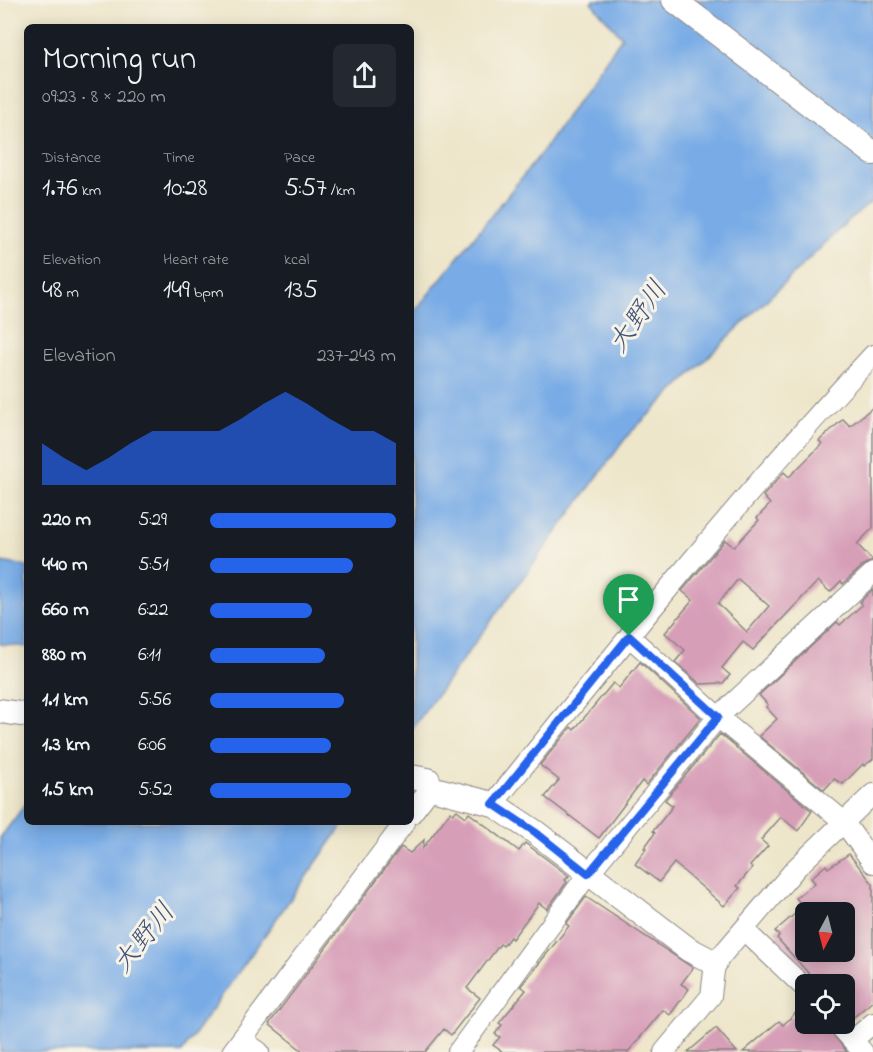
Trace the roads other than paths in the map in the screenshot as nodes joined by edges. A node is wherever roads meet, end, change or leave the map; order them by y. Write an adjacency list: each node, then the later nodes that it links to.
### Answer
1 (674, 0): 2 (street)
2 (873, 153)
3 (873, 355): 5 (street)
4 (873, 573): 8 (street)
5 (629, 636): 8 (street); 11 (street)
6 (1, 711): 7 (street)
7 (24, 715)
8 (718, 717): 13 (street); 16 (street)
9 (423, 782): 11 (street); 12 (street)
10 (873, 794): 13 (street)
11 (493, 804): 16 (street)
12 (414, 806)
13 (843, 820): 15 (street); 17 (street)
14 (403, 825): 22 (street)
15 (873, 863)
16 (588, 874): 18 (street); 25 (street)
17 (744, 930): 18 (street); 19 (street)
18 (716, 963): 26 (street)
19 (795, 979)
20 (873, 1023): 23 (street)
21 (847, 1034): 23 (street)
22 (237, 1046): 24 (street)
23 (858, 1046)
24 (259, 1052)
25 (458, 1052)
26 (664, 1052)

